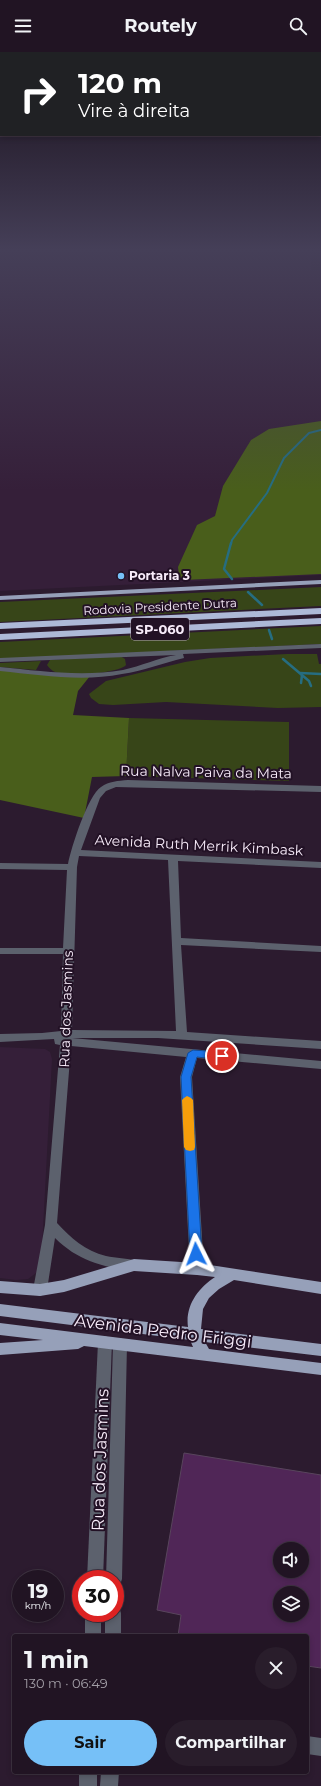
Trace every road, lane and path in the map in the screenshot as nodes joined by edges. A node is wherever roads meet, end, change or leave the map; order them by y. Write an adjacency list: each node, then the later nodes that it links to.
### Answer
1 (321, 582): 2 (main road)
2 (0, 598)
3 (321, 611): 5 (highway, Rodovia Presidente Dutra / SP-060)
4 (321, 622): 6 (highway, Rodovia Presidente Dutra / SP-060)
5 (0, 626)
6 (0, 637)
7 (321, 646): 8 (street)
8 (221, 650): 9 (street); 13 (street)
9 (123, 654): 10 (street); 13 (street)
10 (50, 658): 11 (street); 14 (street)
11 (0, 660)
12 (0, 669): 14 (street)
13 (123, 672): 14 (street)
14 (43, 674)
15 (321, 789): 16 (street, Rua Nalva Paiva da Mata)
16 (96, 797): 17 (street, Rua dos Jasmins)
17 (75, 853): 18 (street, Avenida Ruth Merrik Kimbask); 21 (street, Rua dos Jasmins)
18 (173, 858): 20 (street, Avenida Ruth Merrik Kimbask); 22 (street)
19 (0, 866): 21 (street)
20 (321, 866)
21 (72, 867): 25 (street, Rua dos Jasmins)
22 (176, 941): 23 (street); 27 (street)
23 (321, 948)
24 (0, 950): 25 (street)
25 (68, 951): 29 (street, Rua dos Jasmins)
26 (158, 1034): 27 (street); 29 (street); 31 (street)
27 (182, 1035): 30 (street)
28 (0, 1038): 29 (street)
29 (66, 1038): 31 (street); 34 (street, Rua dos Jasmins)
30 (321, 1046)
31 (155, 1050): 32 (street)
32 (193, 1053): 33 (street); 36 (street)
33 (321, 1065)
34 (51, 1225): 35 (street); 40 (street, Rua dos Jasmins)
35 (134, 1265): 36 (main road); 40 (main road)
36 (197, 1269): 37 (main road)
37 (233, 1274): 39 (main road); 43 (main road)
38 (0, 1287): 40 (main road)
39 (321, 1288)
40 (40, 1290)
41 (0, 1310): 43 (main road, Avenida Pedro Friggi)
42 (0, 1329): 44 (main road, Avenida Pedro Friggi)
43 (194, 1334): 47 (main road, Avenida Pedro Friggi); 48 (main road)
44 (99, 1341): 45 (main road, Avenida Pedro Friggi); 46 (main road); 50 (street, Rua dos Jasmins)
45 (120, 1344): 48 (main road, Avenida Pedro Friggi); 51 (street, Rua dos Jasmins)
46 (0, 1349)
47 (321, 1350)
48 (205, 1355): 49 (main road, Avenida Pedro Friggi)
49 (321, 1369)
50 (95, 1570)
51 (114, 1570)
52 (93, 1622): 54 (street)
53 (113, 1622): 55 (street)
54 (92, 1634)
55 (113, 1634)
56 (309, 1745): 57 (street)
57 (321, 1747)
58 (88, 1774): 60 (street)
59 (110, 1774): 61 (street)
60 (88, 1786)
61 (109, 1786)

